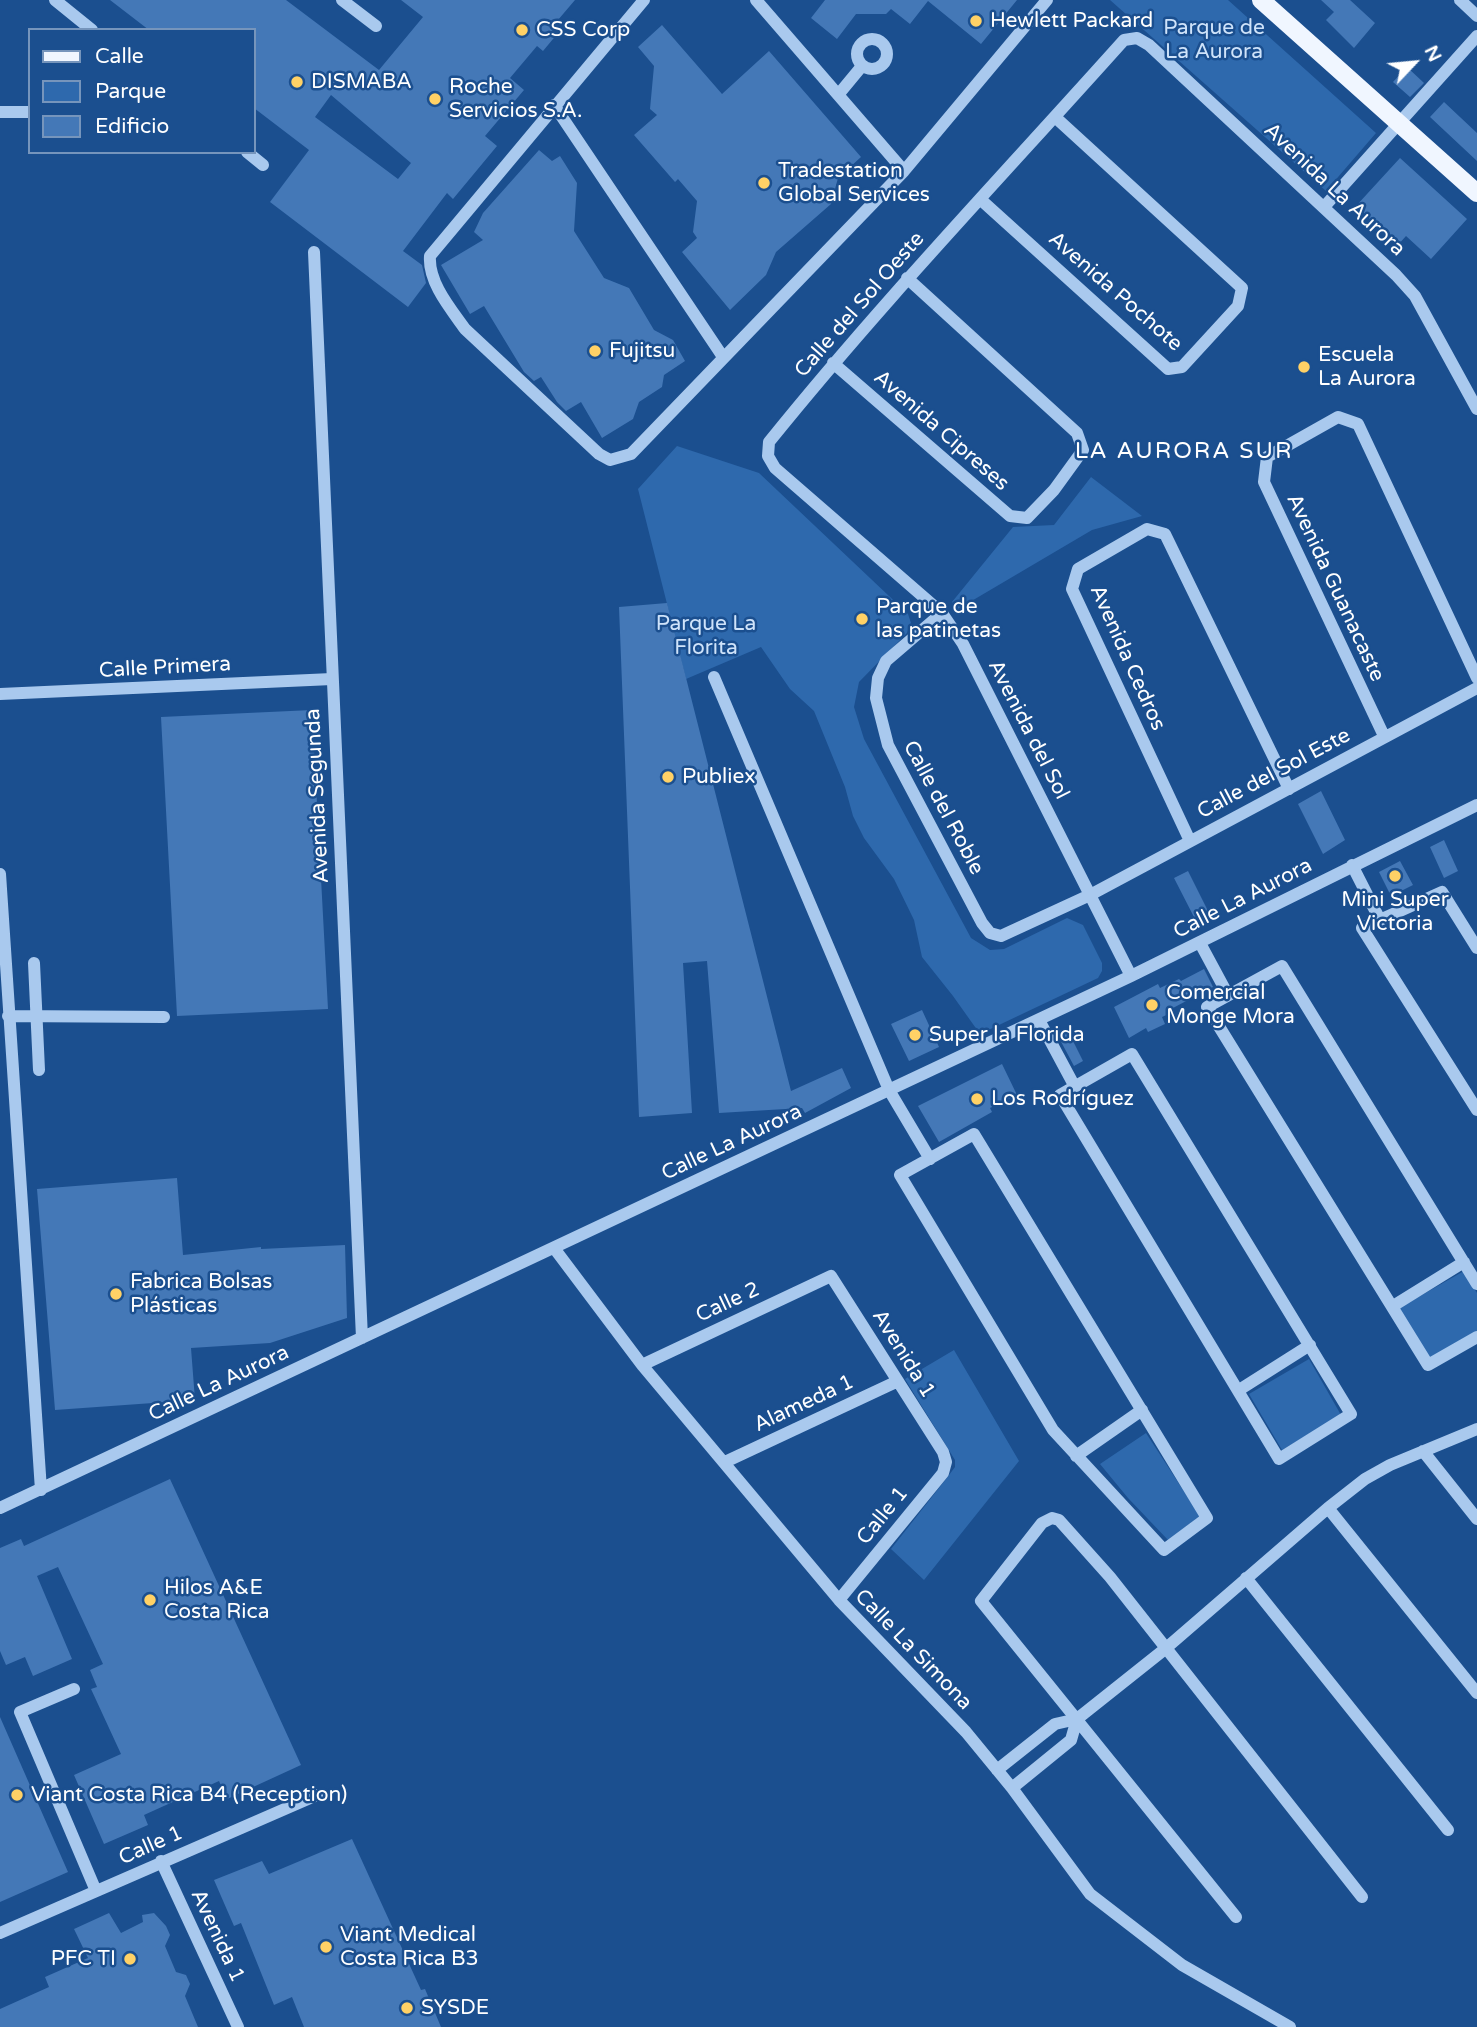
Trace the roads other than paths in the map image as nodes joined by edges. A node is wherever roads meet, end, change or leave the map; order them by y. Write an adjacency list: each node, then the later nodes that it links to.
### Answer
1 (55, 0): 10 (street)
2 (342, 0): 9 (street)
3 (644, 0): 15 (street)
4 (756, 0): 14 (street)
5 (1047, 0): 22 (street)
6 (1261, 0): 19 (main road)
7 (1460, 0): 8 (street)
8 (1477, 16)
9 (376, 26)
10 (90, 28)
11 (1477, 36): 19 (street)
12 (1124, 40): 18 (street, Calle del Sol Oeste); 25 (street, Avenida La Aurora)
13 (862, 66): 14 (street)
14 (838, 95): 22 (street)
15 (554, 105): 28 (street); 28 (street)
16 (28, 111): 17 (street)
17 (0, 113)
18 (1055, 117): 24 (street, Calle del Sol Oeste); 24 (street, Avenida Pochote)
19 (1397, 122): 23 (main road); 25 (street)
20 (249, 154): 21 (street)
21 (263, 165)
22 (904, 171): 28 (street)
23 (1477, 193)
24 (980, 199): 27 (street, Calle del Sol Oeste)
25 (1324, 207): 30 (street, Avenida La Aurora)
26 (314, 252): 35 (street, Avenida Segunda)
27 (907, 278): 29 (street, Calle del Sol Oeste); 29 (street, Avenida Cipreses)
28 (723, 357)
29 (833, 363): 31 (street, Calle del Sol Oeste)
30 (1477, 409)
31 (769, 442): 32 (street, Avenida del Sol)
32 (942, 613): 44 (street, Avenida del Sol); 44 (street, Calle del Roble)
33 (714, 677): 57 (street)
34 (1477, 678): 38 (street, Avenida Guanacaste)
35 (332, 679): 37 (street, Calle Primera); 66 (street, Avenida Segunda)
36 (1477, 688): 38 (street, Calle del Sol Este)
37 (0, 694)
38 (1384, 736): 39 (street, Calle del Sol Este)
39 (1289, 789): 41 (street, Calle del Sol Este); 41 (street, Avenida Cedros)
40 (1477, 805): 42 (street, Calle La Aurora)
41 (1190, 841): 44 (street, Calle del Sol Este)
42 (1352, 865): 45 (street); 46 (street, Calle La Aurora)
43 (0, 874): 51 (street)
44 (1090, 895): 49 (street, Avenida del Sol)
45 (1380, 920): 47 (street); 58 (street)
46 (1200, 943): 49 (street, Calle La Aurora); 50 (street)
47 (1477, 948)
48 (34, 963): 52 (street)
49 (1131, 976): 54 (street, Calle La Aurora)
50 (1228, 995): 61 (street); 64 (street)
51 (8, 1016): 52 (street); 77 (street)
52 (36, 1017): 53 (street); 55 (street)
53 (164, 1017)
54 (1039, 1020): 56 (street); 57 (street, Calle La Aurora)
55 (39, 1070)
56 (1075, 1087): 67 (street); 70 (street)
57 (889, 1090): 59 (street); 60 (street, Calle La Aurora)
58 (1477, 1110)
59 (930, 1159): 71 (street); 75 (street)
60 (554, 1248): 66 (street, Calle La Aurora); 68 (street, Calle La Simona)
61 (1464, 1262): 63 (street); 64 (street)
62 (831, 1276): 68 (street, Calle 2); 69 (street, Avenida 1)
63 (1477, 1284)
64 (1393, 1306): 65 (street)
65 (1477, 1336)
66 (362, 1339): 77 (street, Calle La Aurora)
67 (1310, 1345): 70 (street); 70 (street)
68 (642, 1365): 76 (street, Calle La Simona)
69 (898, 1381): 74 (street, Avenida 1); 76 (street, Alameda 1)
70 (1239, 1390)
71 (1142, 1410): 75 (street); 75 (street)
72 (1477, 1429): 73 (street)
73 (1423, 1451): 79 (street); 80 (street)
74 (943, 1452): 82 (street, Calle 1)
75 (1076, 1456)
76 (725, 1462): 82 (street, Calle La Simona)
77 (41, 1490): 78 (street, Calle La Aurora)
78 (0, 1508)
79 (1328, 1508): 81 (street); 85 (street)
80 (1477, 1519)
81 (1246, 1578): 83 (street); 90 (street)
82 (839, 1600): 87 (street, Calle La Simona)
83 (1165, 1649): 86 (street); 86 (street); 93 (street)
84 (74, 1689): 92 (street)
85 (1477, 1693)
86 (1077, 1719): 87 (street); 88 (street); 94 (street)
87 (997, 1770): 88 (street, Calle La Simona)
88 (1012, 1788): 97 (street, Calle La Simona)
89 (317, 1795): 91 (street, Calle 1)
90 (1448, 1830)
91 (162, 1861): 92 (street, Calle 1); 96 (street, Avenida 1)
92 (96, 1891): 95 (street, Calle 1)
93 (1362, 1896)
94 (1236, 1917)
95 (0, 1933)
96 (238, 2027)
97 (1290, 2027)

